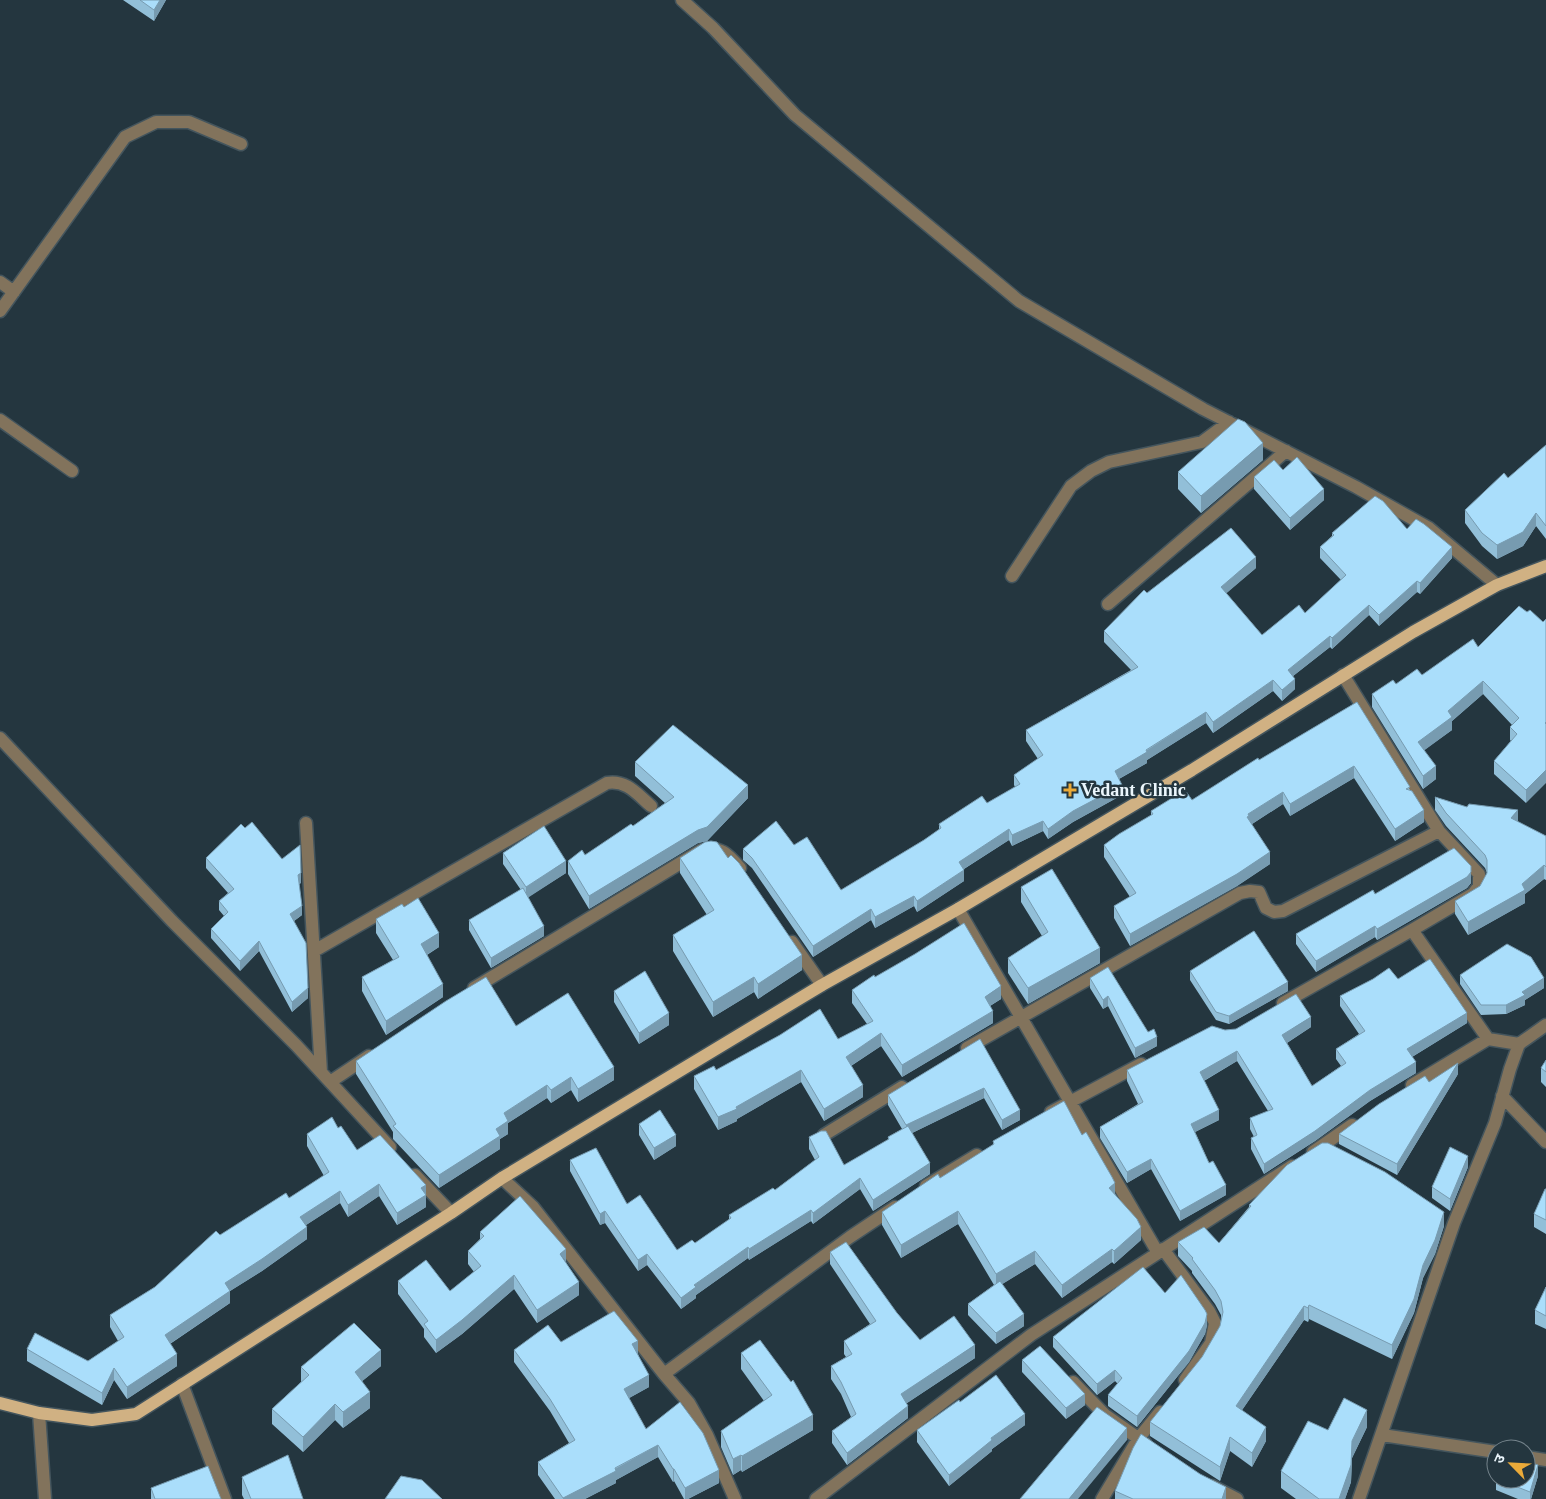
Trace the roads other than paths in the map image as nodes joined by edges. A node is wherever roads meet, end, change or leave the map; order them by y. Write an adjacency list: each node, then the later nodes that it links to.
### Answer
1 (682, 0): 7 (street)
2 (241, 144): 4 (street)
3 (0, 282): 4 (street)
4 (14, 292): 5 (street)
5 (0, 312)
6 (0, 420): 9 (street)
7 (1229, 422): 8 (street); 11 (street)
8 (1286, 451): 12 (street); 13 (street)
9 (72, 471)
10 (1546, 566): 12 (main road)
11 (1012, 576)
12 (1497, 585): 14 (main road)
13 (1108, 604)
14 (1343, 675): 18 (street); 20 (main road)
15 (0, 738): 34 (street)
16 (650, 806): 23 (street)
17 (306, 823): 23 (street)
18 (1439, 831): 22 (street); 27 (street)
19 (751, 881): 25 (street)
20 (958, 909): 24 (main road); 27 (street)
21 (784, 930): 24 (street)
22 (1412, 930): 26 (street); 29 (street)
23 (314, 951): 34 (street)
24 (822, 985): 47 (main road)
25 (467, 992)
26 (1269, 1011)
27 (1022, 1018): 32 (street); 39 (street)
28 (1546, 1025): 30 (street)
29 (1488, 1039): 30 (street); 37 (street)
30 (1519, 1044): 38 (street)
31 (378, 1050): 36 (street)
32 (957, 1054)
33 (1150, 1060): 39 (street)
34 (321, 1072): 36 (street)
35 (916, 1079): 42 (street)
36 (330, 1082): 50 (street)
37 (1399, 1094)
38 (1502, 1096): 43 (street); 59 (street)
39 (1070, 1101): 40 (street); 51 (street)
40 (1037, 1120)
41 (1359, 1120): 44 (street)
42 (824, 1135)
43 (1546, 1142)
44 (1320, 1148): 46 (street); 51 (street)
45 (986, 1150): 48 (street)
46 (1338, 1153)
47 (502, 1178): 50 (main road); 53 (street)
48 (919, 1191)
49 (904, 1201): 53 (street)
50 (451, 1213): 54 (main road)
51 (1160, 1251): 55 (street); 67 (street)
52 (1063, 1371): 60 (street)
53 (664, 1374): 66 (street)
54 (182, 1384): 58 (main road); 65 (street)
55 (1180, 1386)
56 (1168, 1401): 60 (street)
57 (0, 1403): 58 (main road)
58 (39, 1413): 64 (street)
59 (1382, 1435): 62 (street); 70 (street)
60 (1138, 1439): 61 (street); 68 (street)
61 (1155, 1450)
62 (1486, 1451)
63 (1205, 1482): 69 (street)
64 (45, 1499)
65 (225, 1499)
66 (735, 1499)
67 (816, 1499)
68 (1102, 1499)
69 (1236, 1499)
70 (1359, 1499)

